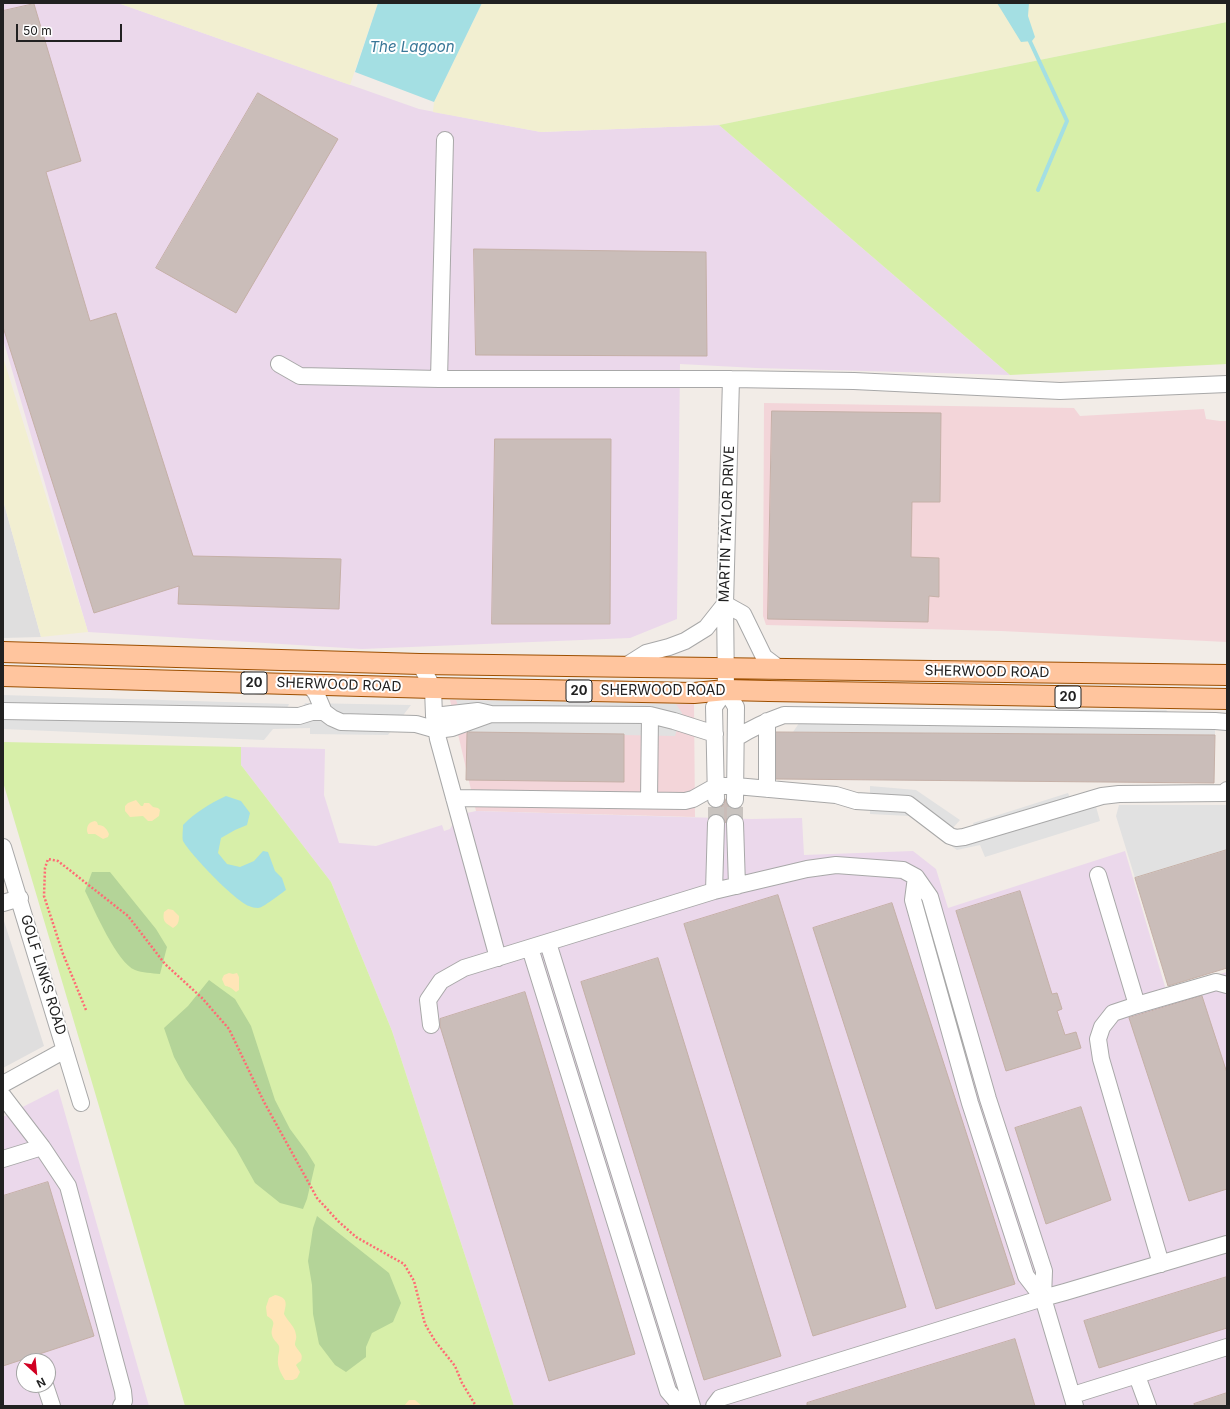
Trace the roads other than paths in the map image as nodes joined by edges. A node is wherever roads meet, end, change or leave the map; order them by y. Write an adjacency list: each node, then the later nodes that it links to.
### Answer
1 (445, 140): 4 (street)
2 (279, 364): 4 (street)
3 (731, 379): 4 (street); 5 (street); 6 (street, MARTIN TAYLOR DRIVE)
4 (440, 380)
5 (1227, 384)
6 (725, 604): 9 (street); 10 (street, MARTIN TAYLOR DRIVE); 11 (street)
7 (3, 652): 8 (main road, SHERWOOD ROAD / 20)
8 (420, 664): 9 (main road, SHERWOOD ROAD / 20); 15 (street)
9 (624, 667): 10 (main road, SHERWOOD ROAD / 20)
10 (726, 668): 11 (main road, SHERWOOD ROAD / 20); 16 (street, MARTIN TAYLOR DRIVE)
11 (780, 669): 12 (main road, SHERWOOD ROAD / 20)
12 (1227, 675)
13 (3, 676): 14 (main road, SHERWOOD ROAD / 20)
14 (308, 684): 15 (main road, SHERWOOD ROAD / 20); 20 (street)
15 (433, 688): 16 (main road, SHERWOOD ROAD / 20); 25 (street)
16 (726, 690): 17 (main road, SHERWOOD ROAD / 20); 26 (street); 27 (street)
17 (842, 692): 18 (main road, SHERWOOD ROAD / 20); 22 (street)
18 (1227, 699)
19 (3, 711): 20 (street)
20 (324, 712): 25 (street)
21 (650, 715): 25 (street); 26 (street); 33 (street)
22 (846, 716): 23 (street); 24 (street)
23 (768, 721): 27 (street); 28 (street)
24 (1227, 722)
25 (435, 723): 32 (street)
26 (715, 734): 30 (street)
27 (736, 738): 31 (street)
28 (767, 789): 29 (street); 31 (street)
29 (1225, 791)
30 (716, 793): 31 (street); 33 (street)
31 (736, 793)
32 (454, 798): 33 (street); 44 (street)
33 (649, 800)
34 (716, 823): 39 (street)
35 (735, 823): 38 (street)
36 (3, 847): 40 (street, GOLF LINKS ROAD)
37 (1098, 875): 46 (street)
38 (736, 886): 39 (street); 56 (street)
39 (714, 892): 42 (street)
40 (20, 898): 41 (street); 48 (street, GOLF LINKS ROAD)
41 (3, 903)
42 (548, 942): 43 (street); 64 (street)
43 (530, 948): 44 (street); 63 (street)
44 (498, 958): 47 (street)
45 (1227, 985): 46 (street)
46 (1137, 1005): 55 (street)
47 (431, 1025)
48 (65, 1050): 49 (street); 51 (street, GOLF LINKS ROAD)
49 (3, 1084)
50 (3, 1096): 52 (street)
51 (81, 1103)
52 (42, 1146): 53 (street); 62 (street)
53 (3, 1159)
54 (1227, 1244): 55 (street)
55 (1161, 1264): 56 (street)
56 (1043, 1298): 60 (street); 65 (street)
57 (1227, 1348): 58 (street)
58 (1137, 1376): 60 (street); 66 (street)
59 (48, 1393): 61 (street)
60 (1074, 1400)
61 (52, 1406)
62 (121, 1406)
63 (681, 1406)
64 (692, 1406)
65 (714, 1406)
66 (1148, 1406)

